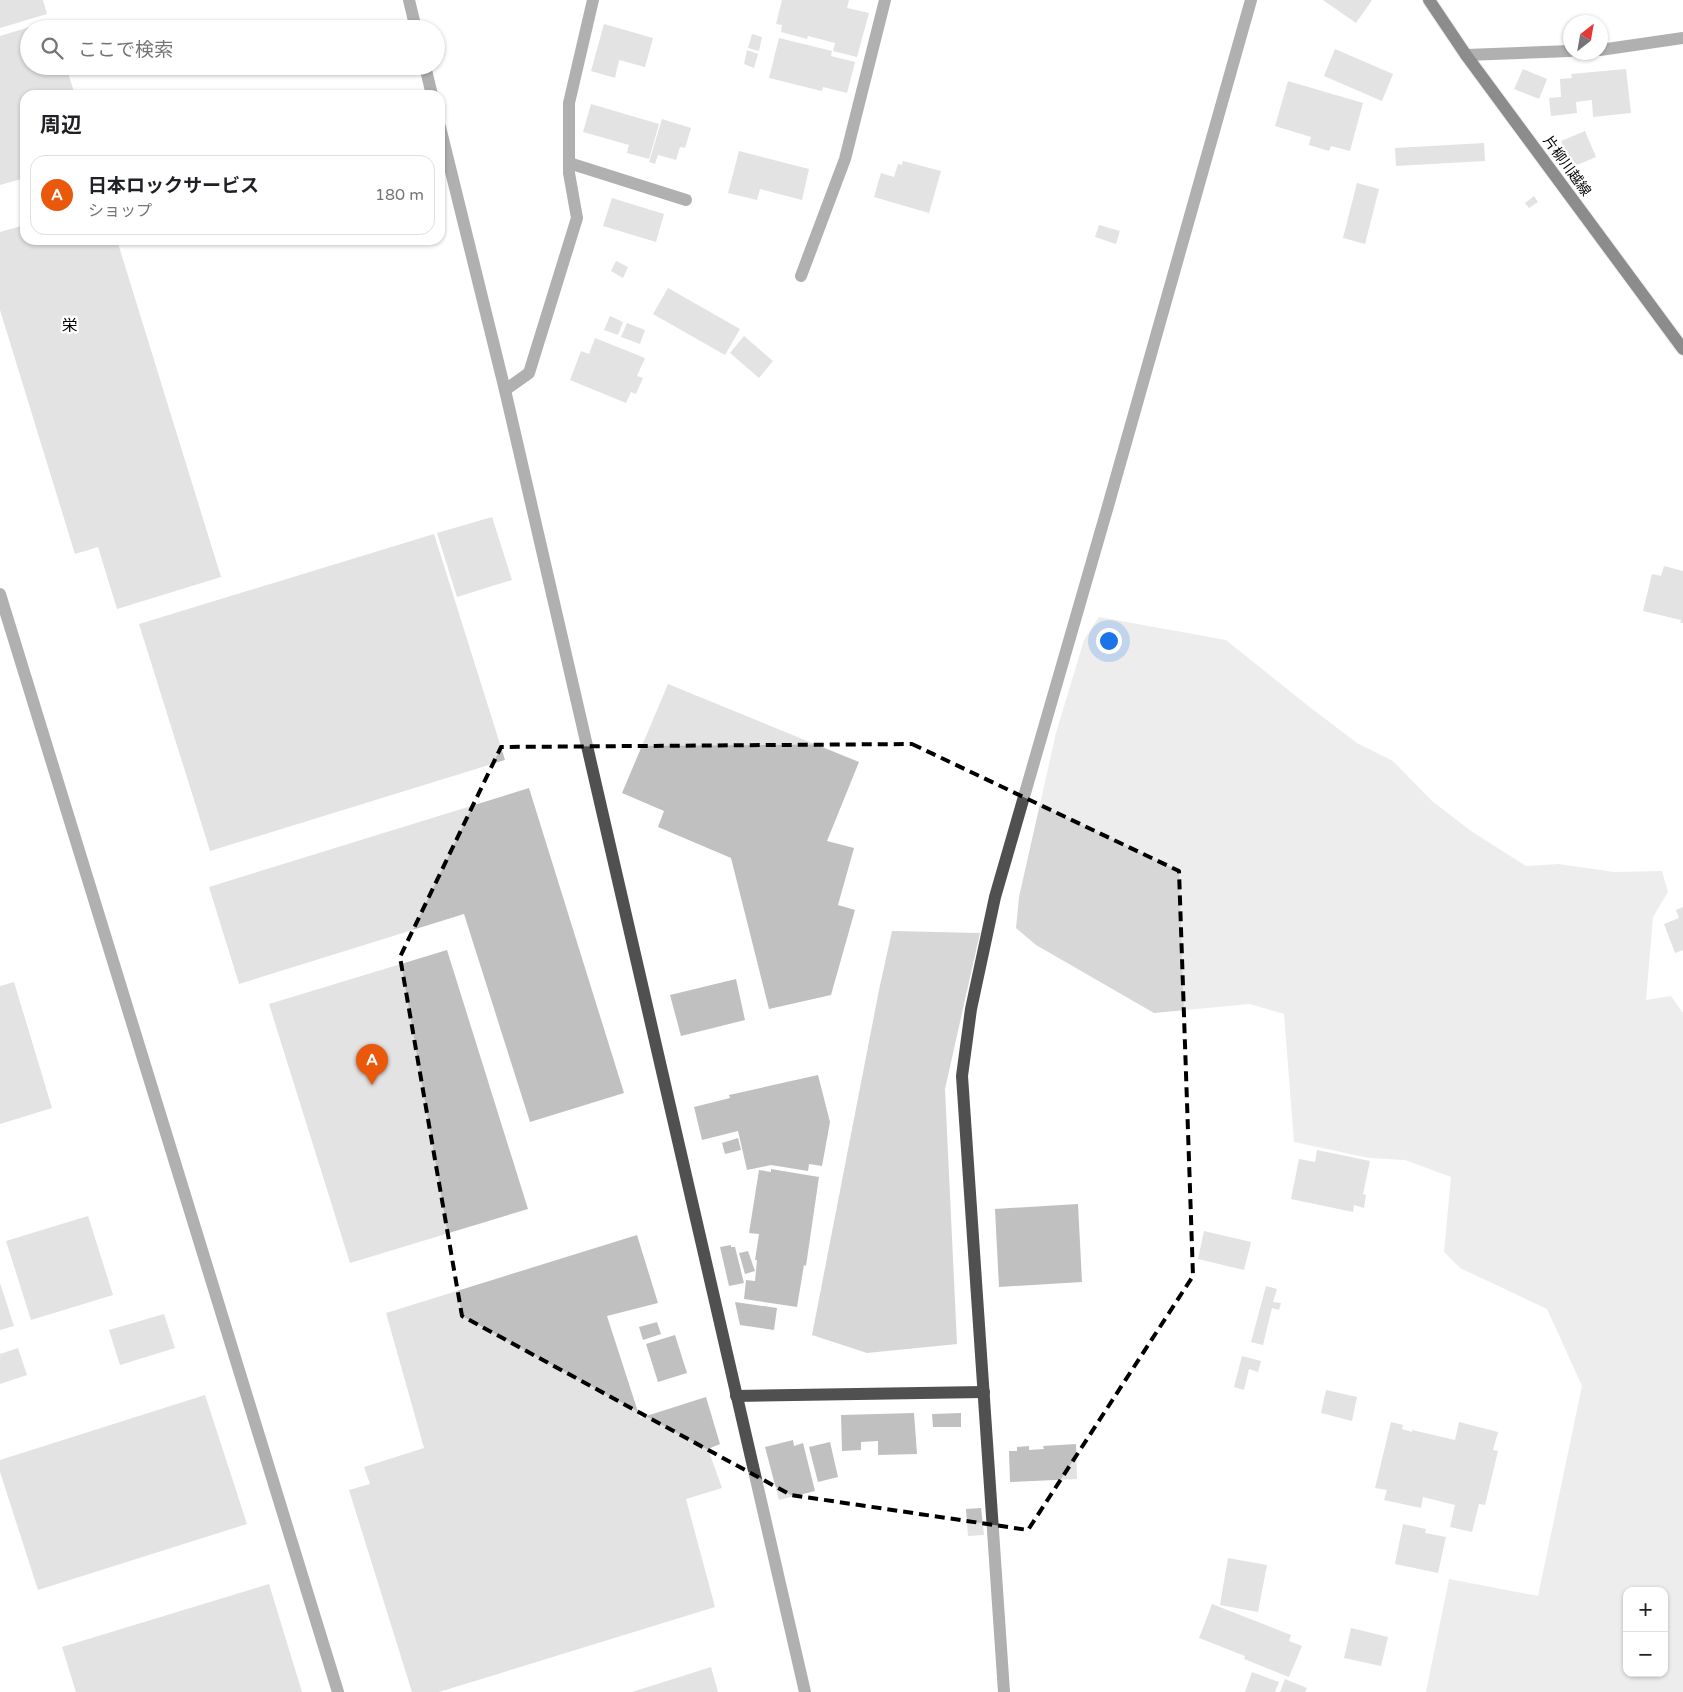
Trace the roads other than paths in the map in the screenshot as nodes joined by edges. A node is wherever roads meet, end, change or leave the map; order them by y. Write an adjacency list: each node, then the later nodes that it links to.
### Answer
1 (409, 0): 6 (street)
2 (593, 0): 14 (street)
3 (885, 0): 16 (street)
4 (1251, 0): 20 (street)
5 (1429, 0): 10 (main road, 片柳川越線)
6 (414, 20)
7 (1683, 38): 8 (street)
8 (1608, 49)
9 (1563, 51): 10 (street)
10 (1466, 55): 17 (main road, 片柳川越線)
11 (427, 75): 12 (street)
12 (431, 90)
13 (445, 147): 18 (street)
14 (568, 163): 15 (street); 18 (street)
15 (686, 200)
16 (801, 276)
17 (1683, 349)
18 (505, 390): 21 (street)
19 (0, 594): 22 (street)
20 (984, 1392): 21 (street); 24 (street)
21 (736, 1396): 23 (street)
22 (338, 1692)
23 (804, 1692)
24 (1004, 1692)

